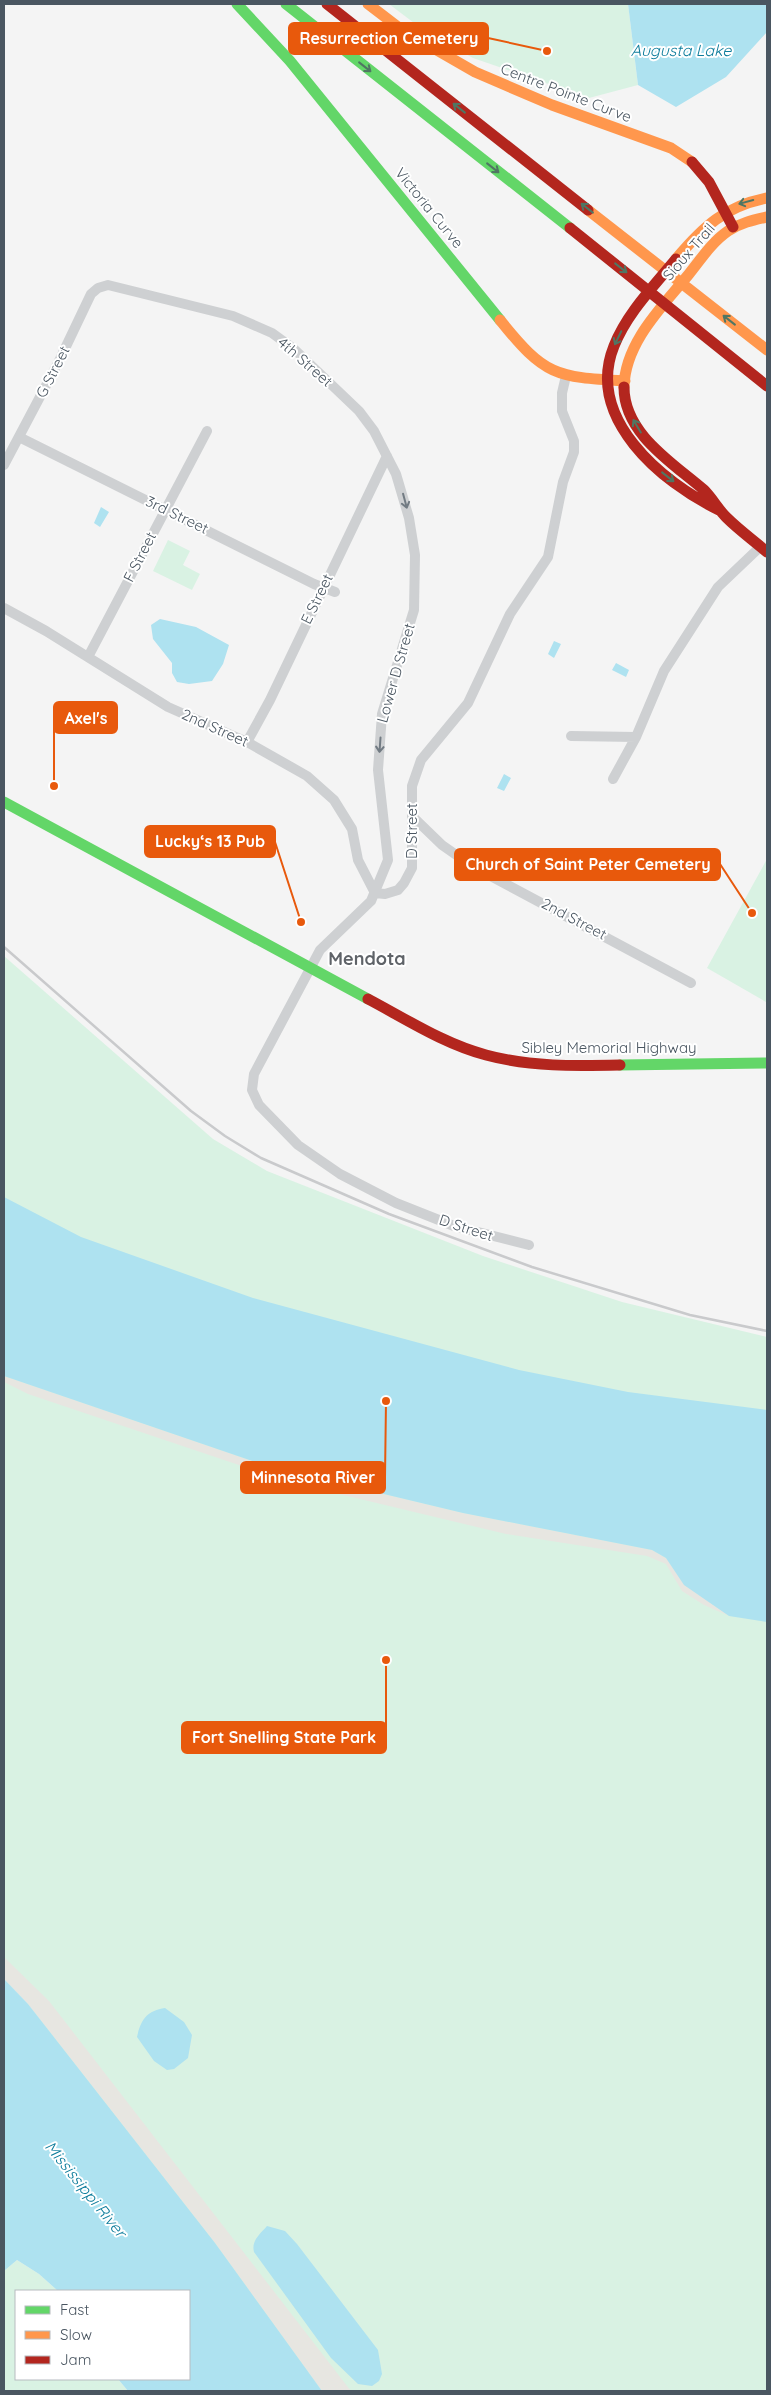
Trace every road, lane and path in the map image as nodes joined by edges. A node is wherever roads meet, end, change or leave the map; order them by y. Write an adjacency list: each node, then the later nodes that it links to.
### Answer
1 (237, 4): 15 (main road, Victoria Curve)
2 (286, 4): 12 (main road, one-way to 12)
3 (327, 4): 9 (main road, one-way to 3)
4 (368, 4): 6 (main road, Centre Pointe Curve)
5 (767, 198): 6 (main road, Sioux Trail, one-way to 6)
6 (725, 210): 8 (main road, Centre Pointe Curve); 9 (main road, Sioux Trail)
7 (767, 217): 8 (main road, Sioux Trail)
8 (733, 227): 10 (main road, Sioux Trail)
9 (666, 270): 10 (main road); 12 (main road, Sioux Trail)
10 (682, 283): 13 (main road, Sioux Trail); 14 (main road, one-way to 10)
11 (108, 285): 20 (street, G Street); 21 (street, 4th Street)
12 (650, 290): 13 (main road); 16 (main road, Sioux Trail, one-way to 16)
13 (665, 303): 17 (main road, Sioux Trail); 18 (main road)
14 (767, 350)
15 (566, 376): 16 (main road, Victoria Curve); 35 (street, D Street)
16 (608, 380): 17 (main road, Victoria Curve); 24 (main road, Sioux Trail, one-way to 24)
17 (624, 381): 24 (main road, one-way to 17)
18 (767, 386)
19 (207, 431): 23 (street, F Street)
20 (19, 437): 22 (street, G Street); 23 (street, 3rd Street)
21 (387, 456): 26 (street, E Street); 36 (street, Lower D Street, one-way to 36)
22 (4, 465)
23 (164, 509): 26 (street, 3rd Street); 29 (street, F Street)
24 (719, 510): 25 (main road)
25 (764, 549): 31 (street)
26 (323, 588): 27 (street, 3rd Street); 32 (street, E Street)
27 (335, 592)
28 (4, 608): 29 (street, 2nd Street)
29 (88, 657): 32 (street, 2nd Street)
30 (571, 736): 31 (street)
31 (636, 738): 33 (street)
32 (247, 742): 36 (street, 2nd Street)
33 (613, 779)
34 (4, 802): 37 (main road, Sibley Memorial Highway)
35 (412, 816): 36 (street, D Street); 38 (street, 2nd Street)
36 (375, 893): 37 (street, D Street)
37 (310, 968): 39 (main road, Sibley Memorial Highway); 40 (street, D Street)
38 (691, 983)
39 (767, 1063)
40 (529, 1245)

